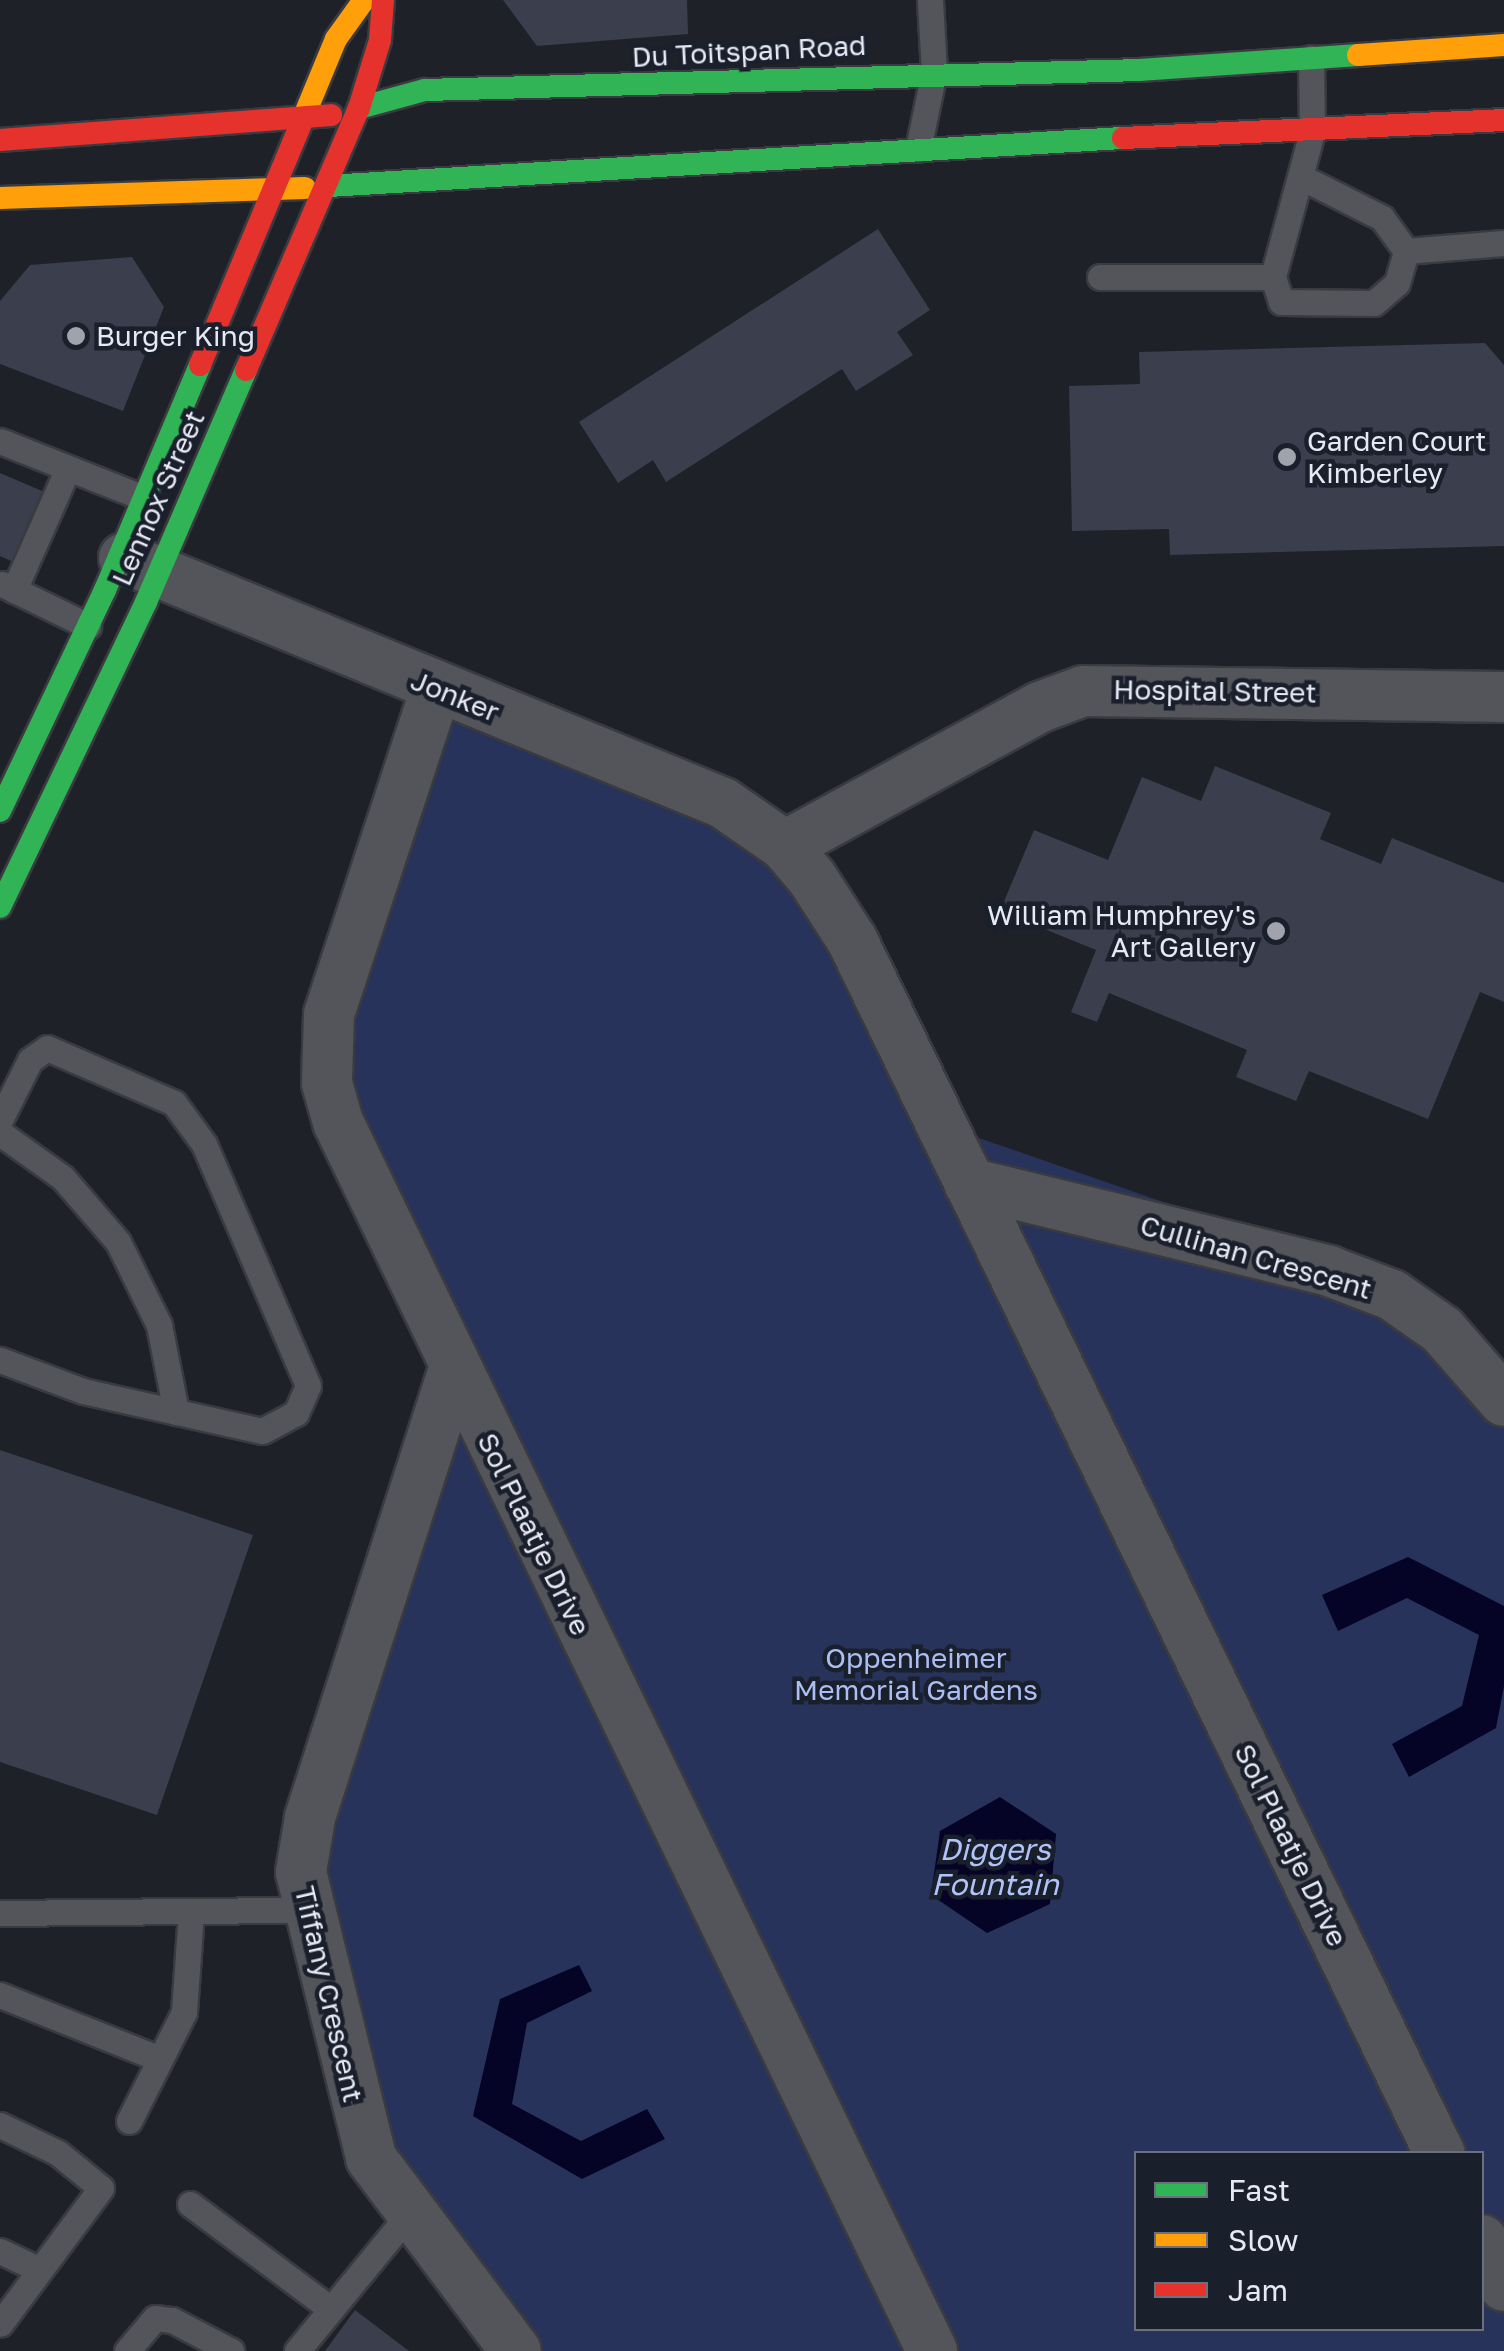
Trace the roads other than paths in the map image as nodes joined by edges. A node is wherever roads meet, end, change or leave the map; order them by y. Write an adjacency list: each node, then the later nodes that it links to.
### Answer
1 (364, 0): 9 (main road, Lennox Street)
2 (383, 0): 7 (main road, Lennox Street)
3 (930, 0): 6 (lane)
4 (1504, 45): 5 (main road, Du Toitspan Road)
5 (1311, 58): 6 (main road, Du Toitspan Road); 10 (lane)
6 (934, 72): 7 (main road, Du Toitspan Road); 12 (lane)
7 (359, 108): 9 (main road, Du Toitspan Road); 14 (main road, Lennox Street)
8 (1504, 120): 10 (main road)
9 (302, 122): 11 (main road, Du Toitspan Road); 15 (main road, Lennox Street)
10 (1312, 132): 12 (main road); 13 (lane)
11 (0, 140)
12 (918, 149): 14 (main road)
13 (1302, 177): 18 (lane); 20 (lane)
14 (328, 186): 15 (main road); 24 (main road, Lennox Street)
15 (272, 191): 16 (main road); 23 (main road, Lennox Street)
16 (0, 198)
17 (1504, 242): 18 (lane)
18 (1406, 251): 20 (lane)
19 (1100, 277): 20 (lane)
20 (1272, 278)
21 (0, 440): 22 (lane)
22 (68, 468): 23 (lane); 25 (lane)
23 (144, 498): 24 (main road, Lennox Street)
24 (139, 564): 26 (main road, Lennox Street); 27 (street, Jonker); 31 (main road, Lennox Street)
25 (7, 587): 26 (lane)
26 (88, 626): 29 (main road, Lennox Street)
27 (436, 689): 30 (street, Jonker); 36 (street, Sol Plaatje Drive)
28 (1504, 696): 30 (street, Hospital Street)
29 (0, 811)
30 (785, 846): 34 (street, Sol Plaatje Drive)
31 (6, 882)
32 (0, 1120): 38 (lane)
33 (0, 1134): 38 (lane)
34 (969, 1182): 37 (street, Cullinan Crescent); 46 (street, Sol Plaatje Drive)
35 (0, 1360): 38 (lane)
36 (454, 1369): 39 (street, Tiffany Crescent); 59 (street, Sol Plaatje Drive)
37 (1504, 1401)
38 (176, 1412)
39 (307, 1910): 40 (lane); 48 (street, Tiffany Crescent)
40 (191, 1911): 41 (lane); 43 (lane)
41 (0, 1913)
42 (0, 1995): 43 (lane)
43 (160, 2059): 44 (lane)
44 (130, 2121)
45 (0, 2125): 51 (lane)
46 (1439, 2151)
47 (190, 2204): 53 (lane)
48 (409, 2214): 53 (lane); 58 (street, Tiffany Crescent)
49 (1484, 2244): 52 (street)
50 (0, 2251): 51 (lane)
51 (40, 2270): 54 (lane)
52 (1504, 2286)
53 (331, 2309): 57 (lane)
54 (0, 2324)
55 (128, 2351): 56 (lane)
56 (231, 2351)
57 (296, 2351)
58 (516, 2351)
59 (932, 2351)

